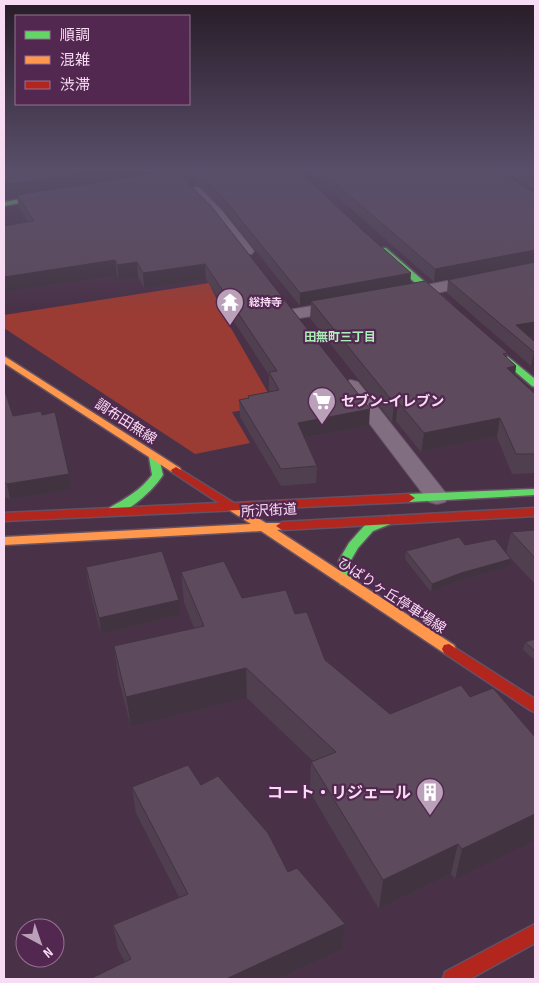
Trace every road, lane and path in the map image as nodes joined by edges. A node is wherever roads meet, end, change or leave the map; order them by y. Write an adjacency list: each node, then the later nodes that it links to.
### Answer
1 (219, 217): 3 (street)
2 (374, 242): 5 (main road)
3 (259, 268)
4 (535, 268): 5 (street)
5 (429, 290): 6 (street); 10 (main road)
6 (390, 297)
7 (283, 299): 9 (street)
8 (362, 302): 9 (street)
9 (294, 314): 11 (street)
10 (455, 314)
11 (306, 330)
12 (482, 338): 15 (main road)
13 (4, 359): 16 (main road, 調布田無線)
14 (343, 376): 18 (street)
15 (535, 384)
16 (154, 457): 19 (main road, 調布田無線); 21 (main road)
17 (535, 492): 18 (main road, 所沢街道)
18 (437, 497): 19 (main road, 所沢街道)
19 (233, 508): 21 (main road, 所沢街道); 24 (main road, ひばりヶ丘停車場線)
20 (535, 512): 23 (main road, 所沢街道)
21 (110, 513): 22 (main road, 所沢街道)
22 (4, 517)
23 (393, 519): 24 (main road, 所沢街道); 26 (main road)
24 (258, 526): 25 (main road, 所沢街道); 26 (main road, ひばりヶ丘停車場線)
25 (4, 540)
26 (344, 582): 27 (main road, ひばりヶ丘停車場線)
27 (535, 706)
28 (535, 933): 29 (main road)
29 (452, 979)

